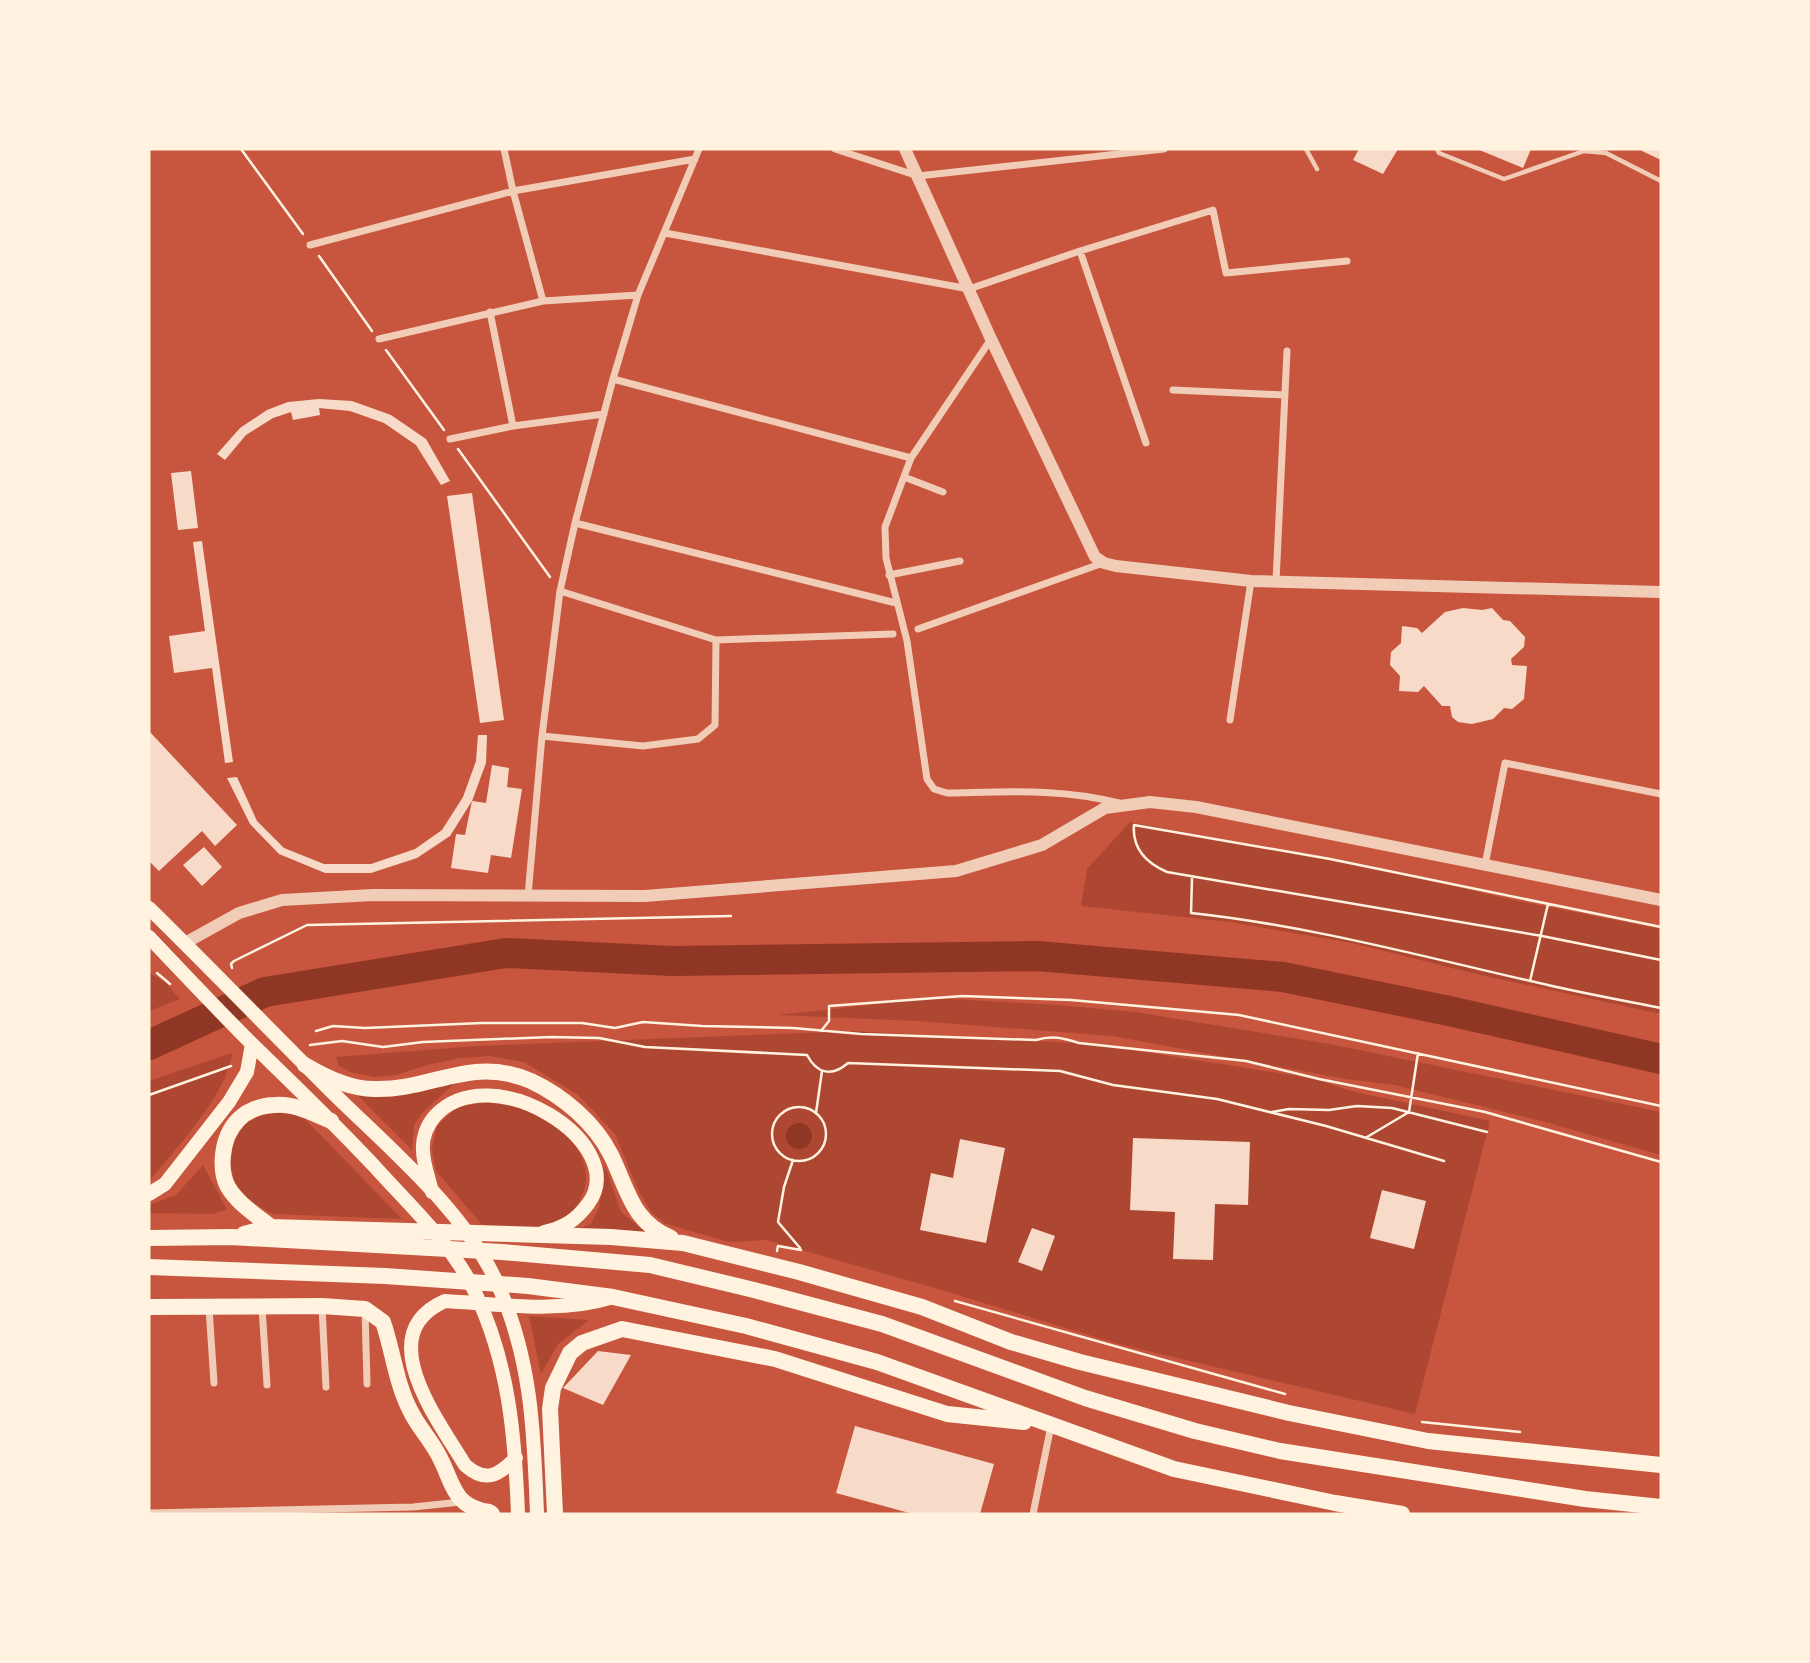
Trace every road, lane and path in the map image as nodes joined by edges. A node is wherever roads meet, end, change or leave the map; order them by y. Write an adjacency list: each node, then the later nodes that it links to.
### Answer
1 (241, 149): 15 (path)
2 (505, 149): 13 (street)
3 (699, 149): 9 (street)
4 (835, 149): 11 (street)
5 (905, 149): 11 (street)
6 (1164, 149): 11 (street)
7 (1306, 149): 10 (lane)
8 (1437, 149): 12 (lane)
9 (695, 159): 13 (street); 14 (street)
10 (1317, 169)
11 (918, 176): 18 (street)
12 (1661, 181)
13 (513, 191): 15 (street); 20 (street)
14 (665, 233): 18 (street); 19 (street)
15 (310, 244): 22 (path)
16 (1080, 251): 17 (street); 18 (street); 31 (street)
17 (1347, 261)
18 (969, 289): 23 (street)
19 (638, 295): 20 (street); 25 (street)
20 (543, 302): 21 (street)
21 (491, 312): 22 (street); 29 (street)
22 (379, 339): 30 (path)
23 (991, 339): 32 (street); 37 (street)
24 (1287, 351): 27 (street)
25 (613, 379): 28 (street); 32 (street)
26 (1174, 390): 27 (street)
27 (1284, 395): 40 (street)
28 (604, 414): 29 (street); 35 (street)
29 (513, 426): 30 (street)
30 (450, 439): 41 (path)
31 (1146, 443)
32 (911, 458): 33 (street)
33 (904, 477): 34 (street); 38 (street)
34 (943, 492)
35 (575, 523): 41 (street); 43 (street)
36 (960, 561): 38 (street)
37 (1104, 563): 39 (street); 44 (street)
38 (889, 575): 43 (street)
39 (1251, 580): 40 (street); 47 (street)
40 (1276, 581): 42 (street)
41 (560, 591): 46 (street); 48 (street)
42 (1661, 592)
43 (896, 603): 50 (street)
44 (918, 629)
45 (893, 634): 46 (street)
46 (716, 640): 48 (street)
47 (1230, 720)
48 (542, 736): 53 (street)
49 (1661, 794): 51 (street)
50 (1126, 805): 51 (street); 53 (street)
51 (1485, 865): 54 (street)
52 (1192, 876): 55 (path); 59 (path); 65 (path)
53 (528, 897): 61 (street)
54 (1661, 900)
55 (1548, 904): 58 (path); 59 (path)
56 (149, 908): 61 (main road)
57 (732, 916): 63 (path)
58 (1661, 927)
59 (1542, 936): 62 (path); 65 (path)
60 (149, 937): 70 (main road)
61 (185, 943): 73 (main road)
62 (1661, 960)
63 (233, 970)
64 (157, 973): 66 (path)
65 (1530, 981): 67 (path)
66 (177, 989)
67 (1661, 1008)
68 (316, 1031): 69 (path)
69 (821, 1031): 71 (path); 77 (path)
70 (252, 1044): 82 (main road); 89 (main road)
71 (1418, 1053): 77 (path); 78 (path)
72 (319, 1054): 75 (path)
73 (305, 1065): 88 (main road); 94 (highway)
74 (234, 1071): 76 (path)
75 (822, 1071): 79 (path); 81 (path)
76 (149, 1095)
77 (1412, 1097): 80 (path); 87 (path)
78 (1661, 1106)
79 (1269, 1112): 80 (path); 84 (path)
80 (1409, 1112): 83 (path); 84 (path)
81 (816, 1113): 85 (path); 85 (path)
82 (331, 1121): 90 (highway); 112 (main road)
83 (1488, 1132)
84 (1366, 1138): 86 (path)
85 (793, 1160): 95 (path)
86 (1444, 1161)
87 (1661, 1162)
88 (433, 1193): 91 (main road); 119 (main road)
89 (149, 1194)
90 (271, 1227): 91 (highway); 92 (highway)
91 (532, 1235): 94 (highway)
92 (231, 1237): 93 (highway); 115 (highway)
93 (149, 1238)
94 (684, 1243): 113 (highway)
95 (778, 1246)
96 (149, 1267): 97 (highway)
97 (613, 1297): 110 (highway); 112 (main road)
98 (947, 1299): 108 (path)
99 (262, 1306): 100 (highway); 102 (highway); 106 (street)
100 (322, 1306): 103 (highway); 107 (street)
101 (149, 1307): 102 (highway)
102 (209, 1307): 104 (street)
103 (365, 1309): 105 (street); 114 (highway)
104 (214, 1383)
105 (367, 1384)
106 (267, 1385)
107 (326, 1387)
108 (1290, 1395)
109 (1416, 1421): 111 (path)
110 (1051, 1424): 120 (highway); 121 (street); 122 (highway)
111 (1526, 1433)
112 (516, 1458): 118 (main road)
113 (1661, 1465)
114 (462, 1502): 116 (street); 117 (highway)
115 (1661, 1507)
116 (149, 1513)
117 (492, 1514)
118 (518, 1514)
119 (537, 1514)
120 (555, 1514)
121 (1032, 1514)
122 (1402, 1514)

